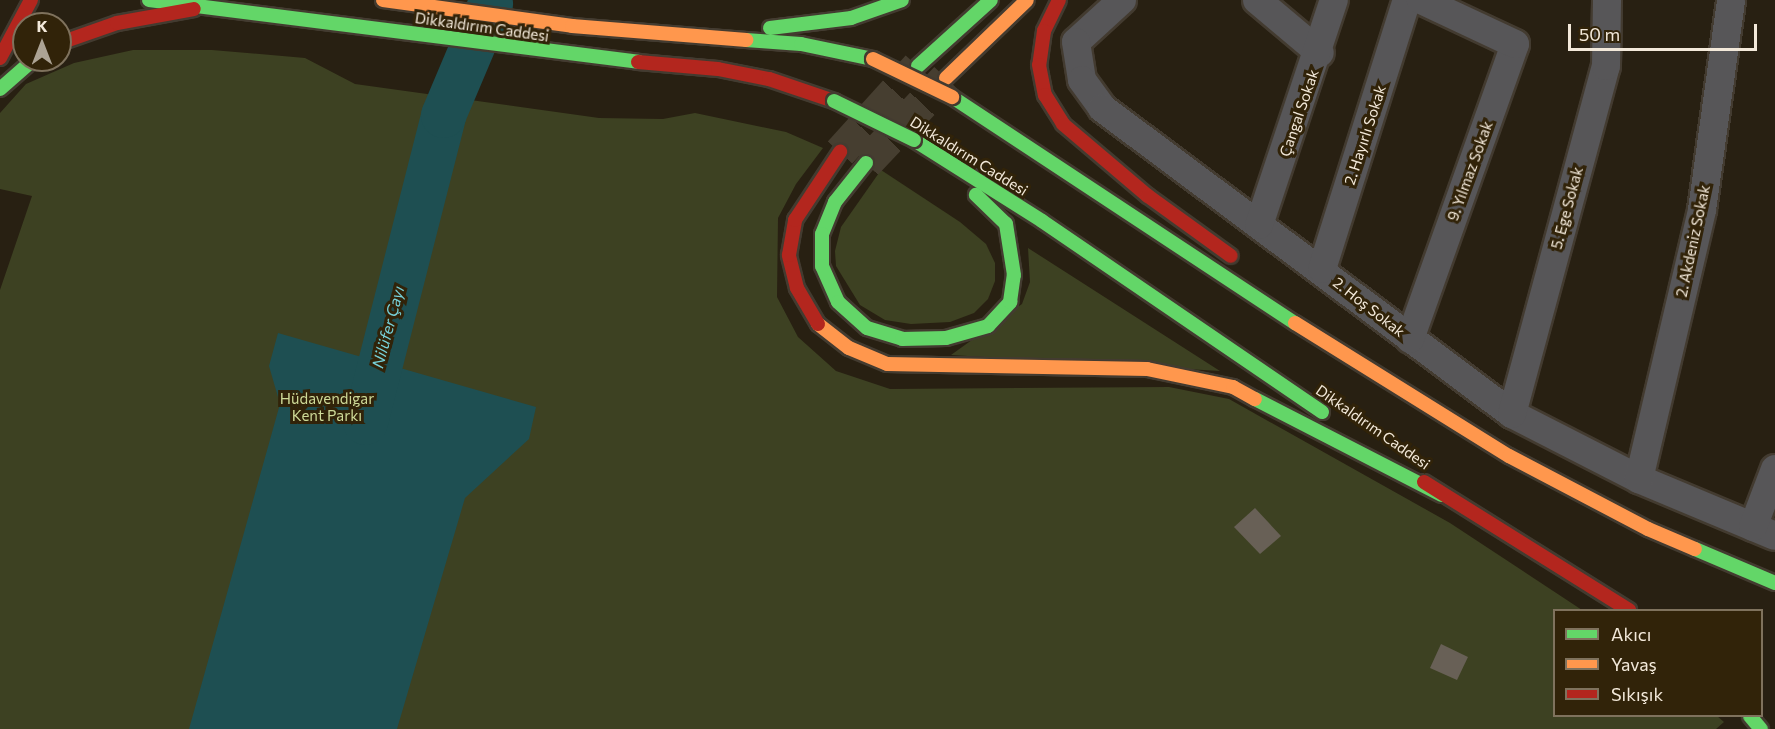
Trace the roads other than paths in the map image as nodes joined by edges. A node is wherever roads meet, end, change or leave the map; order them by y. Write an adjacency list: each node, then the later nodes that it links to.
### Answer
1 (31, 0): 20 (main road)
2 (149, 0): 15 (main road, Dikkaldırım Caddesi)
3 (382, 0): 17 (main road, Dikkaldırım Caddesi)
4 (902, 0): 17 (main road)
5 (991, 0): 21 (main road)
6 (1027, 0): 23 (main road)
7 (1059, 0): 29 (main road)
8 (1122, 0): 28 (street, 2. Hoş Sokak)
9 (1257, 0): 19 (street)
10 (1335, 0): 19 (street, Çangal Sokak)
11 (1407, 0): 30 (street, 2. Hayırlı Sokak)
12 (1421, 0): 16 (street, 9. Yılmaz Sokak)
13 (1607, 0): 34 (street, 5. Ege Sokak)
14 (1731, 0): 36 (street, 2. Akdeniz Sokak)
15 (206, 7): 18 (main road); 25 (main road, Dikkaldırım Caddesi, bridge)
16 (1476, 13): 32 (street, 9. Yılmaz Sokak)
17 (685, 33): 33 (main road, Dikkaldırım Caddesi, bridge)
18 (72, 39)
19 (1320, 53): 28 (street, Çangal Sokak)
20 (0, 58)
21 (918, 66)
22 (19, 72): 24 (main road)
23 (946, 78)
24 (0, 89)
25 (914, 140): 27 (main road); 37 (main road, Dikkaldırım Caddesi)
26 (840, 152): 37 (main road)
27 (866, 163)
28 (1259, 225): 30 (street, 2. Hoş Sokak)
29 (1248, 268)
30 (1322, 269): 32 (street, 2. Hoş Sokak)
31 (1330, 327): 33 (main road)
32 (1410, 339): 34 (street, 2. Hoş Sokak)
33 (1418, 399): 39 (main road, Dikkaldırım Caddesi)
34 (1512, 414): 36 (street, 2. Hoş Sokak)
35 (1775, 469): 38 (street)
36 (1638, 479): 38 (street, 2. Hoş Sokak)
37 (1442, 495): 40 (main road, Dikkaldırım Caddesi)
38 (1764, 532)
39 (1775, 584)
40 (1628, 609)
41 (1751, 717): 42 (main road)
42 (1761, 729)

